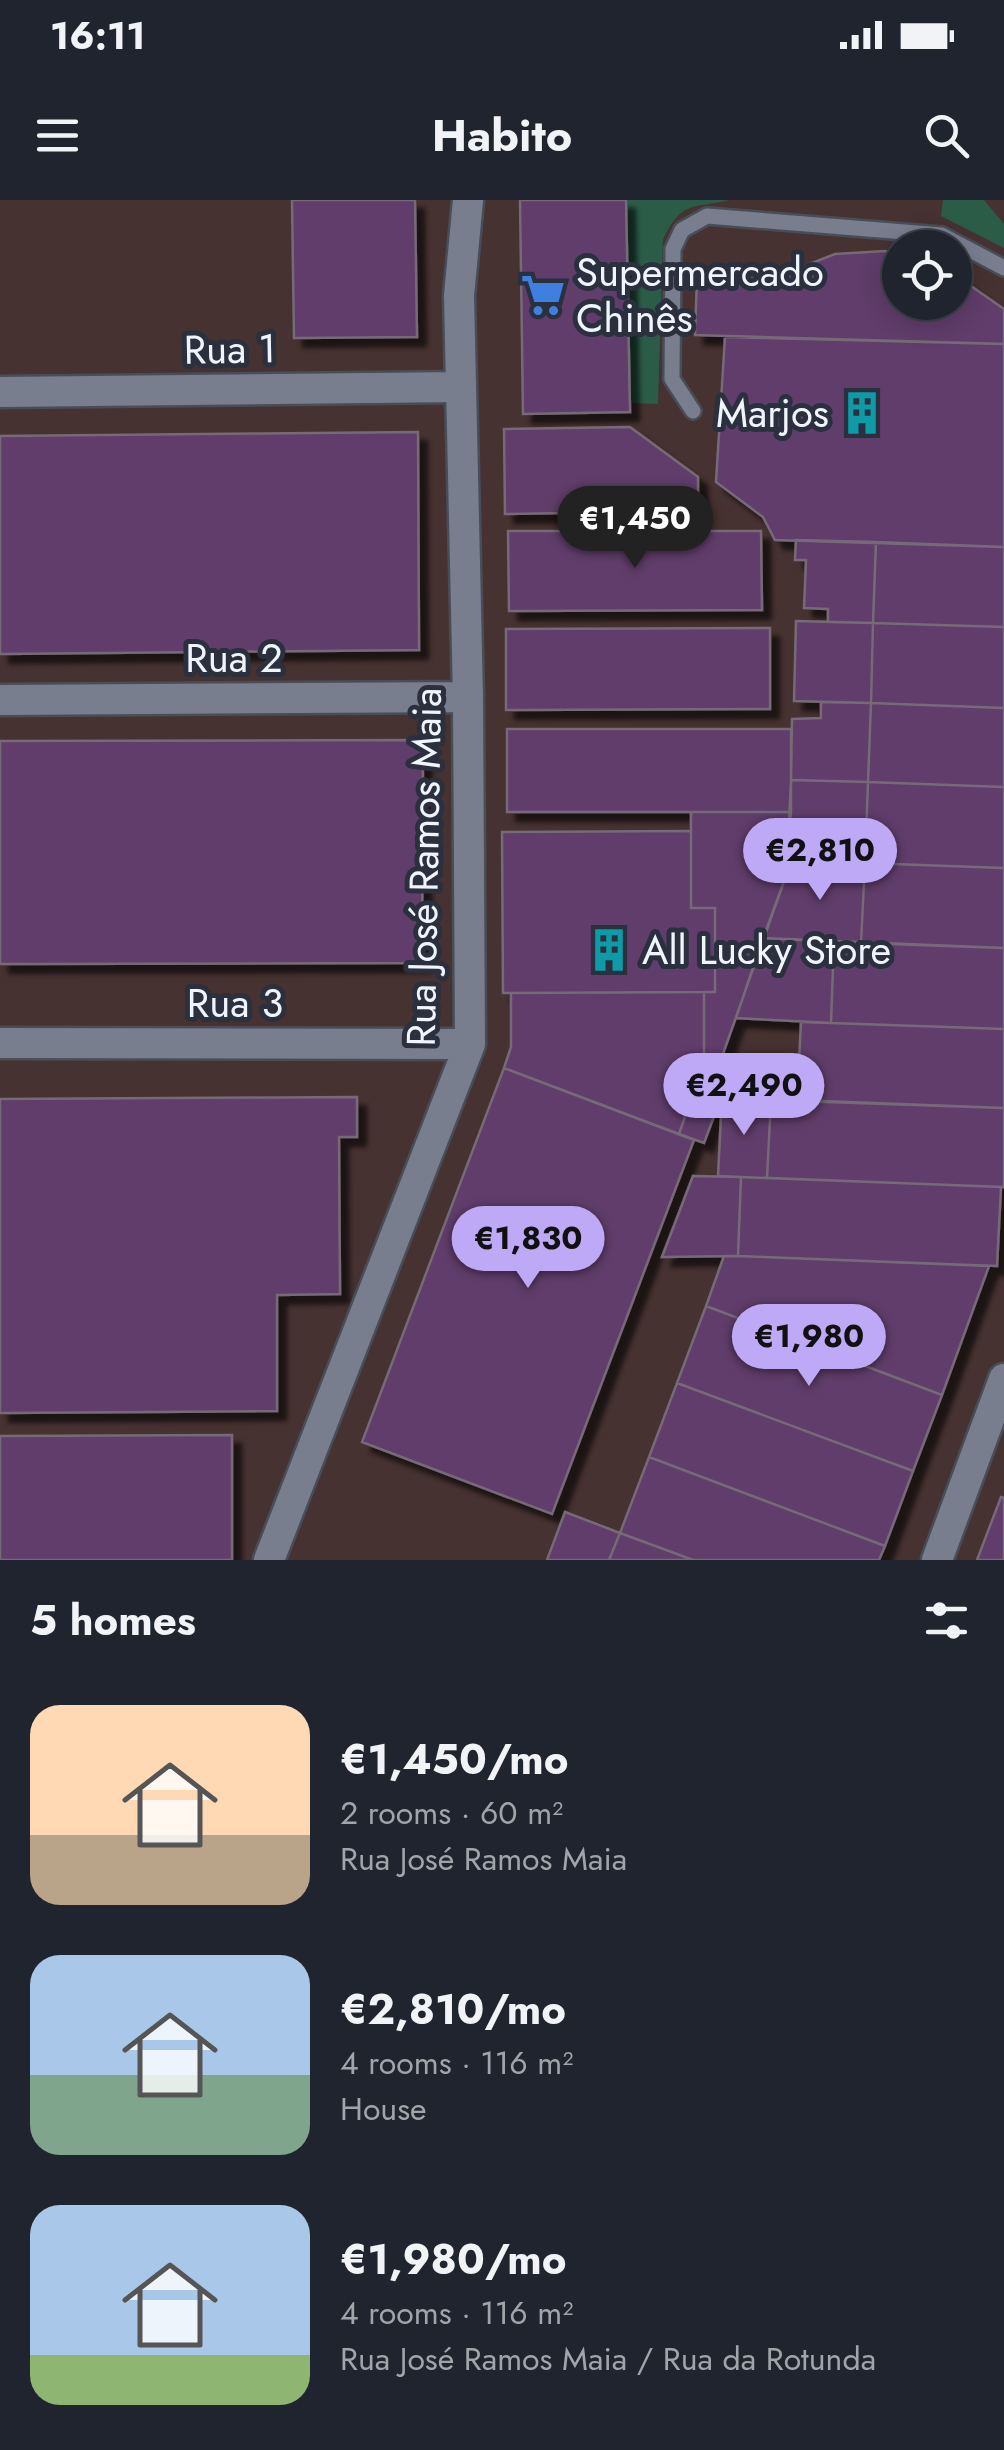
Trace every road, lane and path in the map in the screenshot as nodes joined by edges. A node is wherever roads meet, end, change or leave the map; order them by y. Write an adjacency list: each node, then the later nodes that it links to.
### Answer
1 (468, 200): 3 (street, Rua José Ramos Maia)
2 (1004, 268): 5 (lane)
3 (460, 387): 4 (street, Rua 1); 6 (street, Rua José Ramos Maia)
4 (0, 392)
5 (693, 411)
6 (468, 696): 7 (street, Rua 2); 9 (street, Rua José Ramos Maia)
7 (0, 700)
8 (0, 1042): 9 (street, Rua 3)
9 (470, 1044): 11 (street, Rua José Ramos Maia)
10 (1004, 1379): 12 (street)
11 (269, 1560)
12 (937, 1560)

